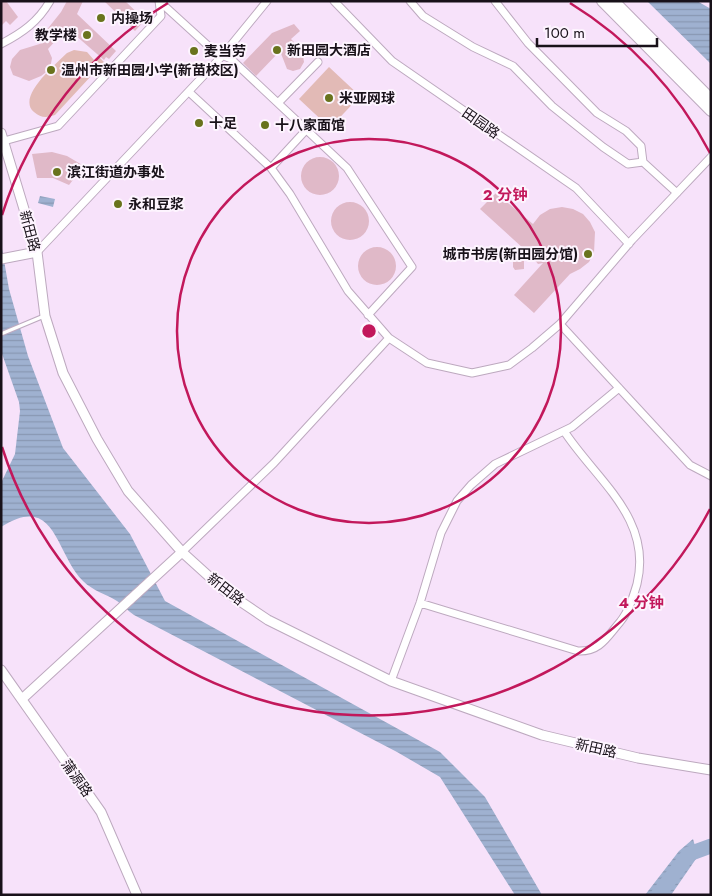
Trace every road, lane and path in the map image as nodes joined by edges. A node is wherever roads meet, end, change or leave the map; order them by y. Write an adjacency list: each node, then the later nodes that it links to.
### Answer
1 (50, 1): 9 (street)
2 (159, 1): 10 (street); 17 (street)
3 (267, 1): 10 (street)
4 (334, 1): 22 (street, 田园路)
5 (410, 1): 19 (street)
6 (495, 1): 19 (street)
7 (602, 1): 15 (main road)
8 (614, 1): 13 (main road)
9 (1, 44)
10 (223, 55): 12 (street); 14 (street)
11 (318, 62): 14 (street)
12 (189, 92): 20 (street); 23 (street)
13 (711, 99)
14 (278, 103): 16 (street)
15 (711, 111)
16 (306, 130): 20 (street); 25 (street)
17 (2, 137): 23 (street, 新田路)
18 (711, 158): 21 (street)
19 (643, 162): 21 (street)
20 (271, 168): 25 (street)
21 (677, 193): 22 (street)
22 (629, 244): 27 (street)
23 (37, 252): 24 (street); 26 (street, 新田路)
24 (5, 258)
25 (368, 315): 29 (street)
26 (45, 316): 28 (lane); 33 (street, 新田路)
27 (560, 324): 29 (street); 30 (street)
28 (1, 334)
29 (389, 338): 33 (street)
30 (619, 388): 31 (street); 32 (street)
31 (564, 431): 34 (street); 34 (street)
32 (711, 476)
33 (182, 552): 36 (street, 新田路); 37 (street)
34 (420, 603): 36 (street)
35 (1, 670): 37 (street, 蒲源路)
36 (391, 681): 38 (street, 新田路)
37 (22, 699): 39 (street, 蒲源路)
38 (711, 770)
39 (137, 895)

